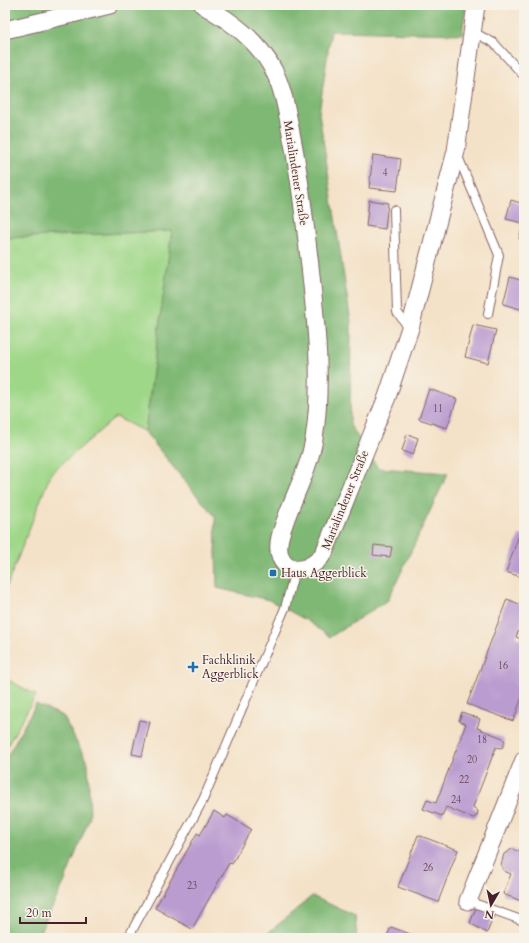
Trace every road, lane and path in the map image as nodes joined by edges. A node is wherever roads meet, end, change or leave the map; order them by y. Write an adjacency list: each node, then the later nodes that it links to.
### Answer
1 (110, 5): 4 (street)
2 (203, 5): 11 (street, Marialindener Straße)
3 (476, 5): 5 (street, Marialindener Straße)
4 (5, 30)
5 (473, 32): 6 (lane); 7 (street, Marialindener Straße)
6 (524, 76)
7 (456, 151): 9 (lane); 10 (street, Marialindener Straße)
8 (394, 210): 10 (lane)
9 (488, 314)
10 (410, 328): 11 (street, Marialindener Straße)
11 (296, 570): 15 (lane)
12 (524, 760): 13 (street)
13 (468, 901): 14 (lane)
14 (524, 922)
15 (128, 938)

